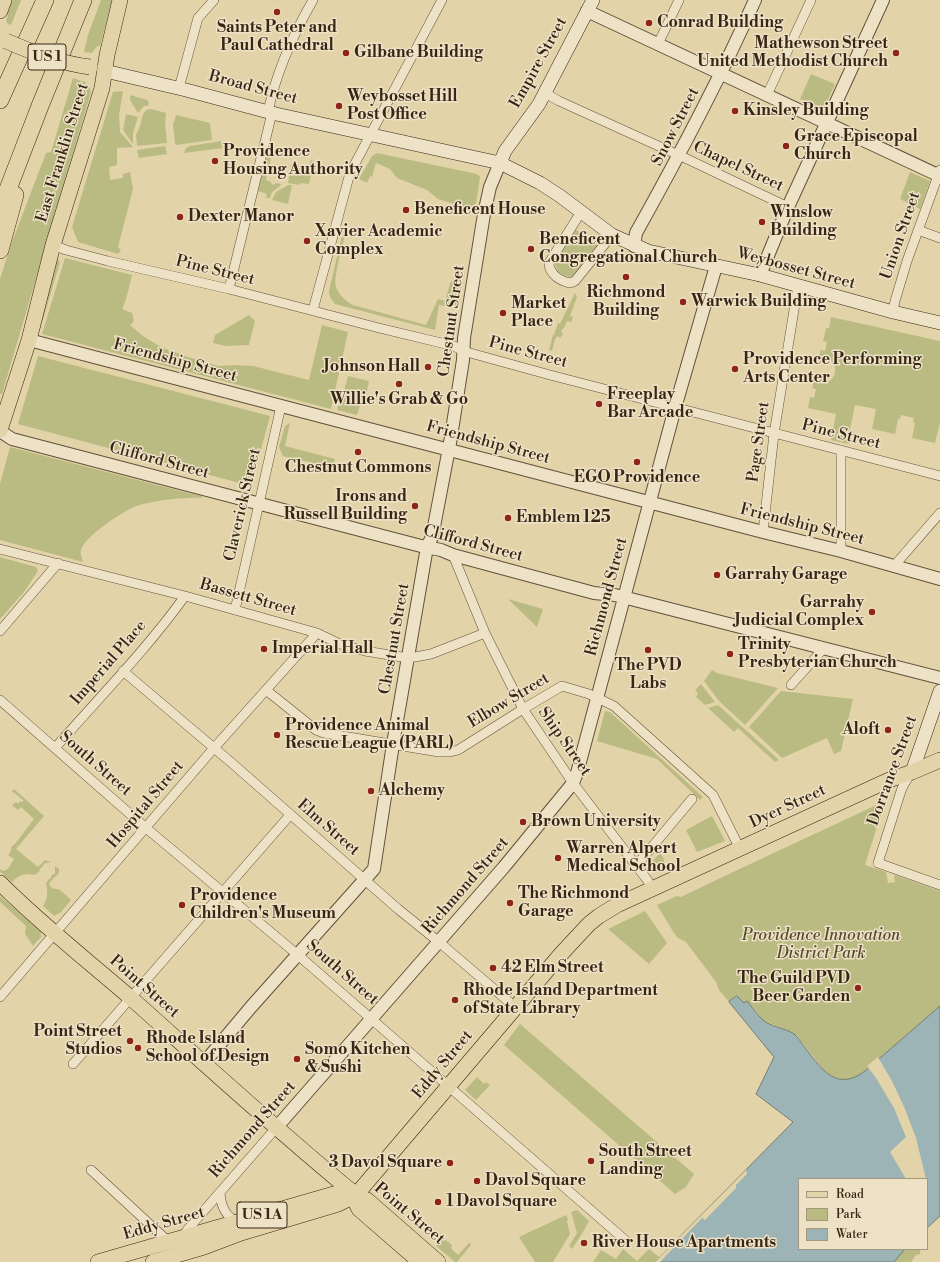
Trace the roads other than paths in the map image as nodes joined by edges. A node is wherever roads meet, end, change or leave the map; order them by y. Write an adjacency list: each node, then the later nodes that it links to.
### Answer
1 (4, 0): 13 (main road)
2 (45, 0): 16 (highway)
3 (83, 0): 24 (highway)
4 (120, 0): 17 (main road, East Franklin Street)
5 (214, 0): 20 (street)
6 (313, 0): 25 (street)
7 (442, 0): 27 (street)
8 (679, 0): 15 (street)
9 (755, 0): 18 (street, Snow Street)
10 (811, 0): 22 (street)
11 (880, 1): 26 (street)
12 (590, 6): 15 (street); 21 (main road, Empire Street)
13 (0, 11)
14 (3, 40): 17 (main road, Broad Street / US 1, bridge)
15 (658, 44): 18 (street)
16 (20, 54): 19 (highway); 23 (highway)
17 (105, 71): 20 (main road, Broad Street); 37 (main road, East Franklin Street)
18 (721, 74): 22 (street); 28 (street, Snow Street)
19 (0, 77)
20 (179, 88): 25 (main road, Broad Street)
21 (545, 93): 28 (street, Chapel Street); 29 (main road, Empire Street)
22 (767, 96): 26 (street)
23 (0, 100)
24 (40, 106): 32 (highway); 39 (highway)
25 (270, 112): 27 (main road, Broad Street); 44 (street)
26 (828, 122): 30 (street); 31 (street)
27 (371, 135): 29 (main road, Broad Street); 45 (street)
28 (680, 156): 31 (street, Chapel Street); 38 (street, Snow Street)
29 (500, 163): 33 (main road, Weybosset Street); 49 (street, Chestnut Street)
30 (939, 174): 34 (street, Union Street)
31 (788, 207): 42 (street)
32 (0, 210)
33 (581, 212): 35 (main road, Weybosset Street); 35 (street)
34 (918, 230): 36 (street); 46 (street, Union Street)
35 (612, 235): 38 (main road, Weybosset Street)
36 (940, 238)
37 (53, 245): 40 (street, East Franklin Street); 48 (main road, East Franklin Street)
38 (634, 246): 41 (main road, Weybosset Street)
39 (0, 250)
40 (108, 261): 44 (street, Pine Street)
41 (716, 266): 42 (main road, Weybosset Street); 51 (street, Richmond Street)
42 (760, 274): 43 (main road, Weybosset Street)
43 (798, 285): 46 (main road, Weybosset Street); 53 (street, Page Street)
44 (229, 289): 45 (street, Pine Street)
45 (313, 310): 49 (street, Pine Street)
46 (893, 312): 47 (main road, Weybosset Street)
47 (940, 323)
48 (28, 340): 50 (street, Friendship Street); 52 (main road, East Franklin Street)
49 (463, 351): 51 (street, Pine Street); 54 (street, Chestnut Street)
50 (281, 406): 54 (street, Friendship Street); 58 (street, Claverick Street)
51 (675, 408): 53 (street, Pine Street); 57 (street, Richmond Street)
52 (0, 431): 58 (street, Clifford Street)
53 (774, 434): 55 (street, Pine Street); 60 (street, Page Street)
54 (448, 450): 57 (street, Friendship Street); 61 (street, Chestnut Street)
55 (841, 450): 56 (street, Pine Street); 63 (street)
56 (940, 476)
57 (650, 502): 60 (street, Friendship Street); 69 (street, Richmond Street)
58 (259, 503): 61 (street, Clifford Street); 70 (street, Claverick Street)
59 (940, 513): 66 (street)
60 (763, 532): 63 (street, Friendship Street)
61 (427, 547): 64 (street, Clifford Street); 75 (street, Chestnut Street)
62 (0, 549): 65 (street, Bassett Street)
63 (841, 551): 66 (street, Friendship Street)
64 (453, 555): 69 (street, Clifford Street); 73 (street, Ship Street)
65 (58, 563): 68 (street, Bassett Street); 71 (street)
66 (894, 566): 67 (street, Friendship Street)
67 (940, 579)
68 (185, 596): 70 (street, Bassett Street); 76 (street, Imperial Place)
69 (625, 598): 74 (street, Clifford Street); 81 (street, Richmond Street)
70 (235, 610): 72 (street, Bassett Street)
71 (0, 631)
72 (317, 633): 75 (street, Bassett Street); 79 (street, Hospital Street)
73 (485, 633): 75 (street, Bassett Street); 83 (street, Ship Street)
74 (824, 648): 77 (street, Clifford Street); 78 (street)
75 (408, 658): 84 (street, Chestnut Street)
76 (123, 671): 85 (street, Imperial Place); 86 (street, Elm Street)
77 (940, 678)
78 (791, 685)
79 (266, 690): 84 (street, Elbow Street); 86 (street, Hospital Street)
80 (940, 691): 88 (main road, Dorrance Street)
81 (597, 698): 83 (street, Elbow Street); 89 (street, Richmond Street); 93 (street, Elbow Street)
82 (0, 700): 85 (street, South Street)
83 (523, 709): 84 (street, Elbow Street); 89 (street, Ship Street)
84 (393, 744): 95 (street, Chestnut Street)
85 (55, 748): 92 (street, South Street)
86 (214, 748): 91 (street, Elm Street); 92 (street, Hospital Street)
87 (940, 760): 88 (main road, Dyer Street)
88 (912, 772): 93 (main road, Dyer Street); 97 (street, Dorrance Street)
89 (573, 782): 94 (street, Ship Street); 101 (street, Richmond Street)
90 (692, 798): 94 (street)
91 (290, 815): 95 (street, Elm Street); 99 (street)
92 (146, 828): 99 (street, South Street); 100 (street, Hospital Street)
93 (740, 849): 98 (main road, Dyer Street)
94 (636, 866): 98 (street, Ship Street)
95 (365, 880): 101 (street, Elm Street); 102 (street, Chestnut Street)
96 (0, 883): 100 (main road, Point Street)
97 (940, 886)
98 (652, 890): 105 (main road, Eddy Street)
99 (222, 892): 102 (street, South Street); 104 (street)
100 (55, 934): 103 (street, Hospital Street); 104 (main road, Point Street)
101 (439, 942): 105 (street, Elm Street); 106 (street, Richmond Street)
102 (298, 954): 106 (street, South Street); 107 (street, Chestnut Street)
103 (0, 997)
104 (130, 998): 107 (main road, Point Street); 108 (street)
105 (515, 1008): 109 (main road, Eddy Street)
106 (371, 1019): 109 (street, South Street); 110 (street, Richmond Street)
107 (204, 1063): 110 (main road, Point Street)
108 (73, 1064)
109 (449, 1087): 113 (main road, Eddy Street); 116 (street, South Street)
110 (276, 1128): 112 (street, Richmond Street); 113 (main road, Point Street)
111 (91, 1170): 115 (street)
112 (220, 1193): 114 (street); 115 (street, Richmond Street)
113 (356, 1194): 114 (main road, Eddy Street / US 1A); 117 (main road, Eddy Street / US 1A); 120 (main road, Point Street); 121 (main road, Point Street)
114 (238, 1222): 115 (main road, Eddy Street / US 1A)
115 (175, 1240): 117 (street); 117 (street); 118 (main road, Eddy Street / US 1A)
116 (625, 1240)
117 (187, 1258): 119 (main road, Eddy Street / US 1A)
118 (98, 1262)
119 (153, 1262)
120 (420, 1262)
121 (438, 1262)

